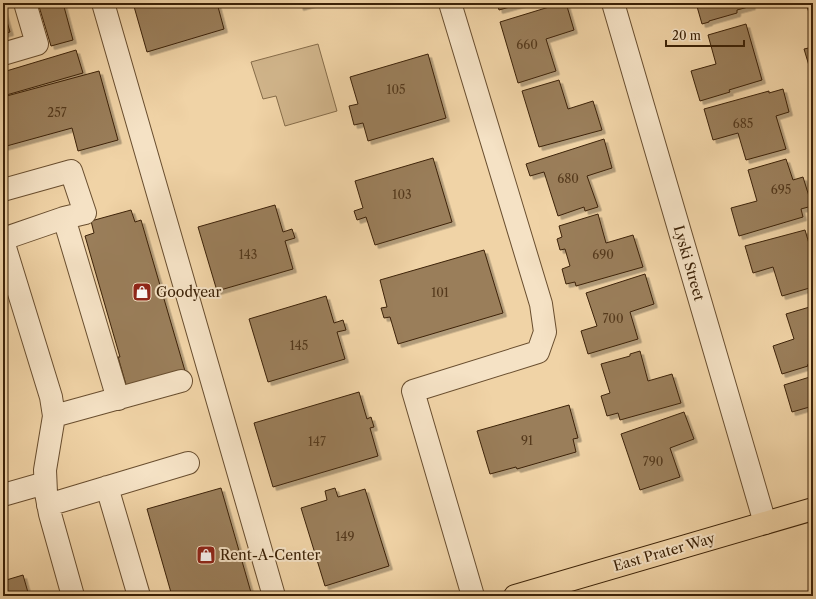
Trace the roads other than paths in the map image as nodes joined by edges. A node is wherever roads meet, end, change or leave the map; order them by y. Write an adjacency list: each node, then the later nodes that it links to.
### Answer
1 (24, 3): 5 (street)
2 (103, 3): 22 (street)
3 (450, 3): 23 (street)
4 (613, 3): 19 (street, Lyski Street)
5 (3, 54)
6 (3, 190): 7 (street)
7 (64, 218): 8 (street); 11 (street)
8 (3, 240): 9 (street)
9 (10, 289): 12 (street)
10 (181, 381): 11 (street)
11 (118, 398): 12 (street)
12 (54, 416): 14 (street)
13 (188, 463): 15 (street)
14 (45, 483): 16 (street); 17 (street)
15 (107, 488): 17 (street); 21 (street)
16 (3, 495)
17 (48, 505): 20 (street)
18 (813, 509): 19 (main road, East Prater Way)
19 (765, 523): 24 (main road, East Prater Way)
20 (73, 596)
21 (139, 596)
22 (274, 596)
23 (473, 596)
24 (515, 596)

